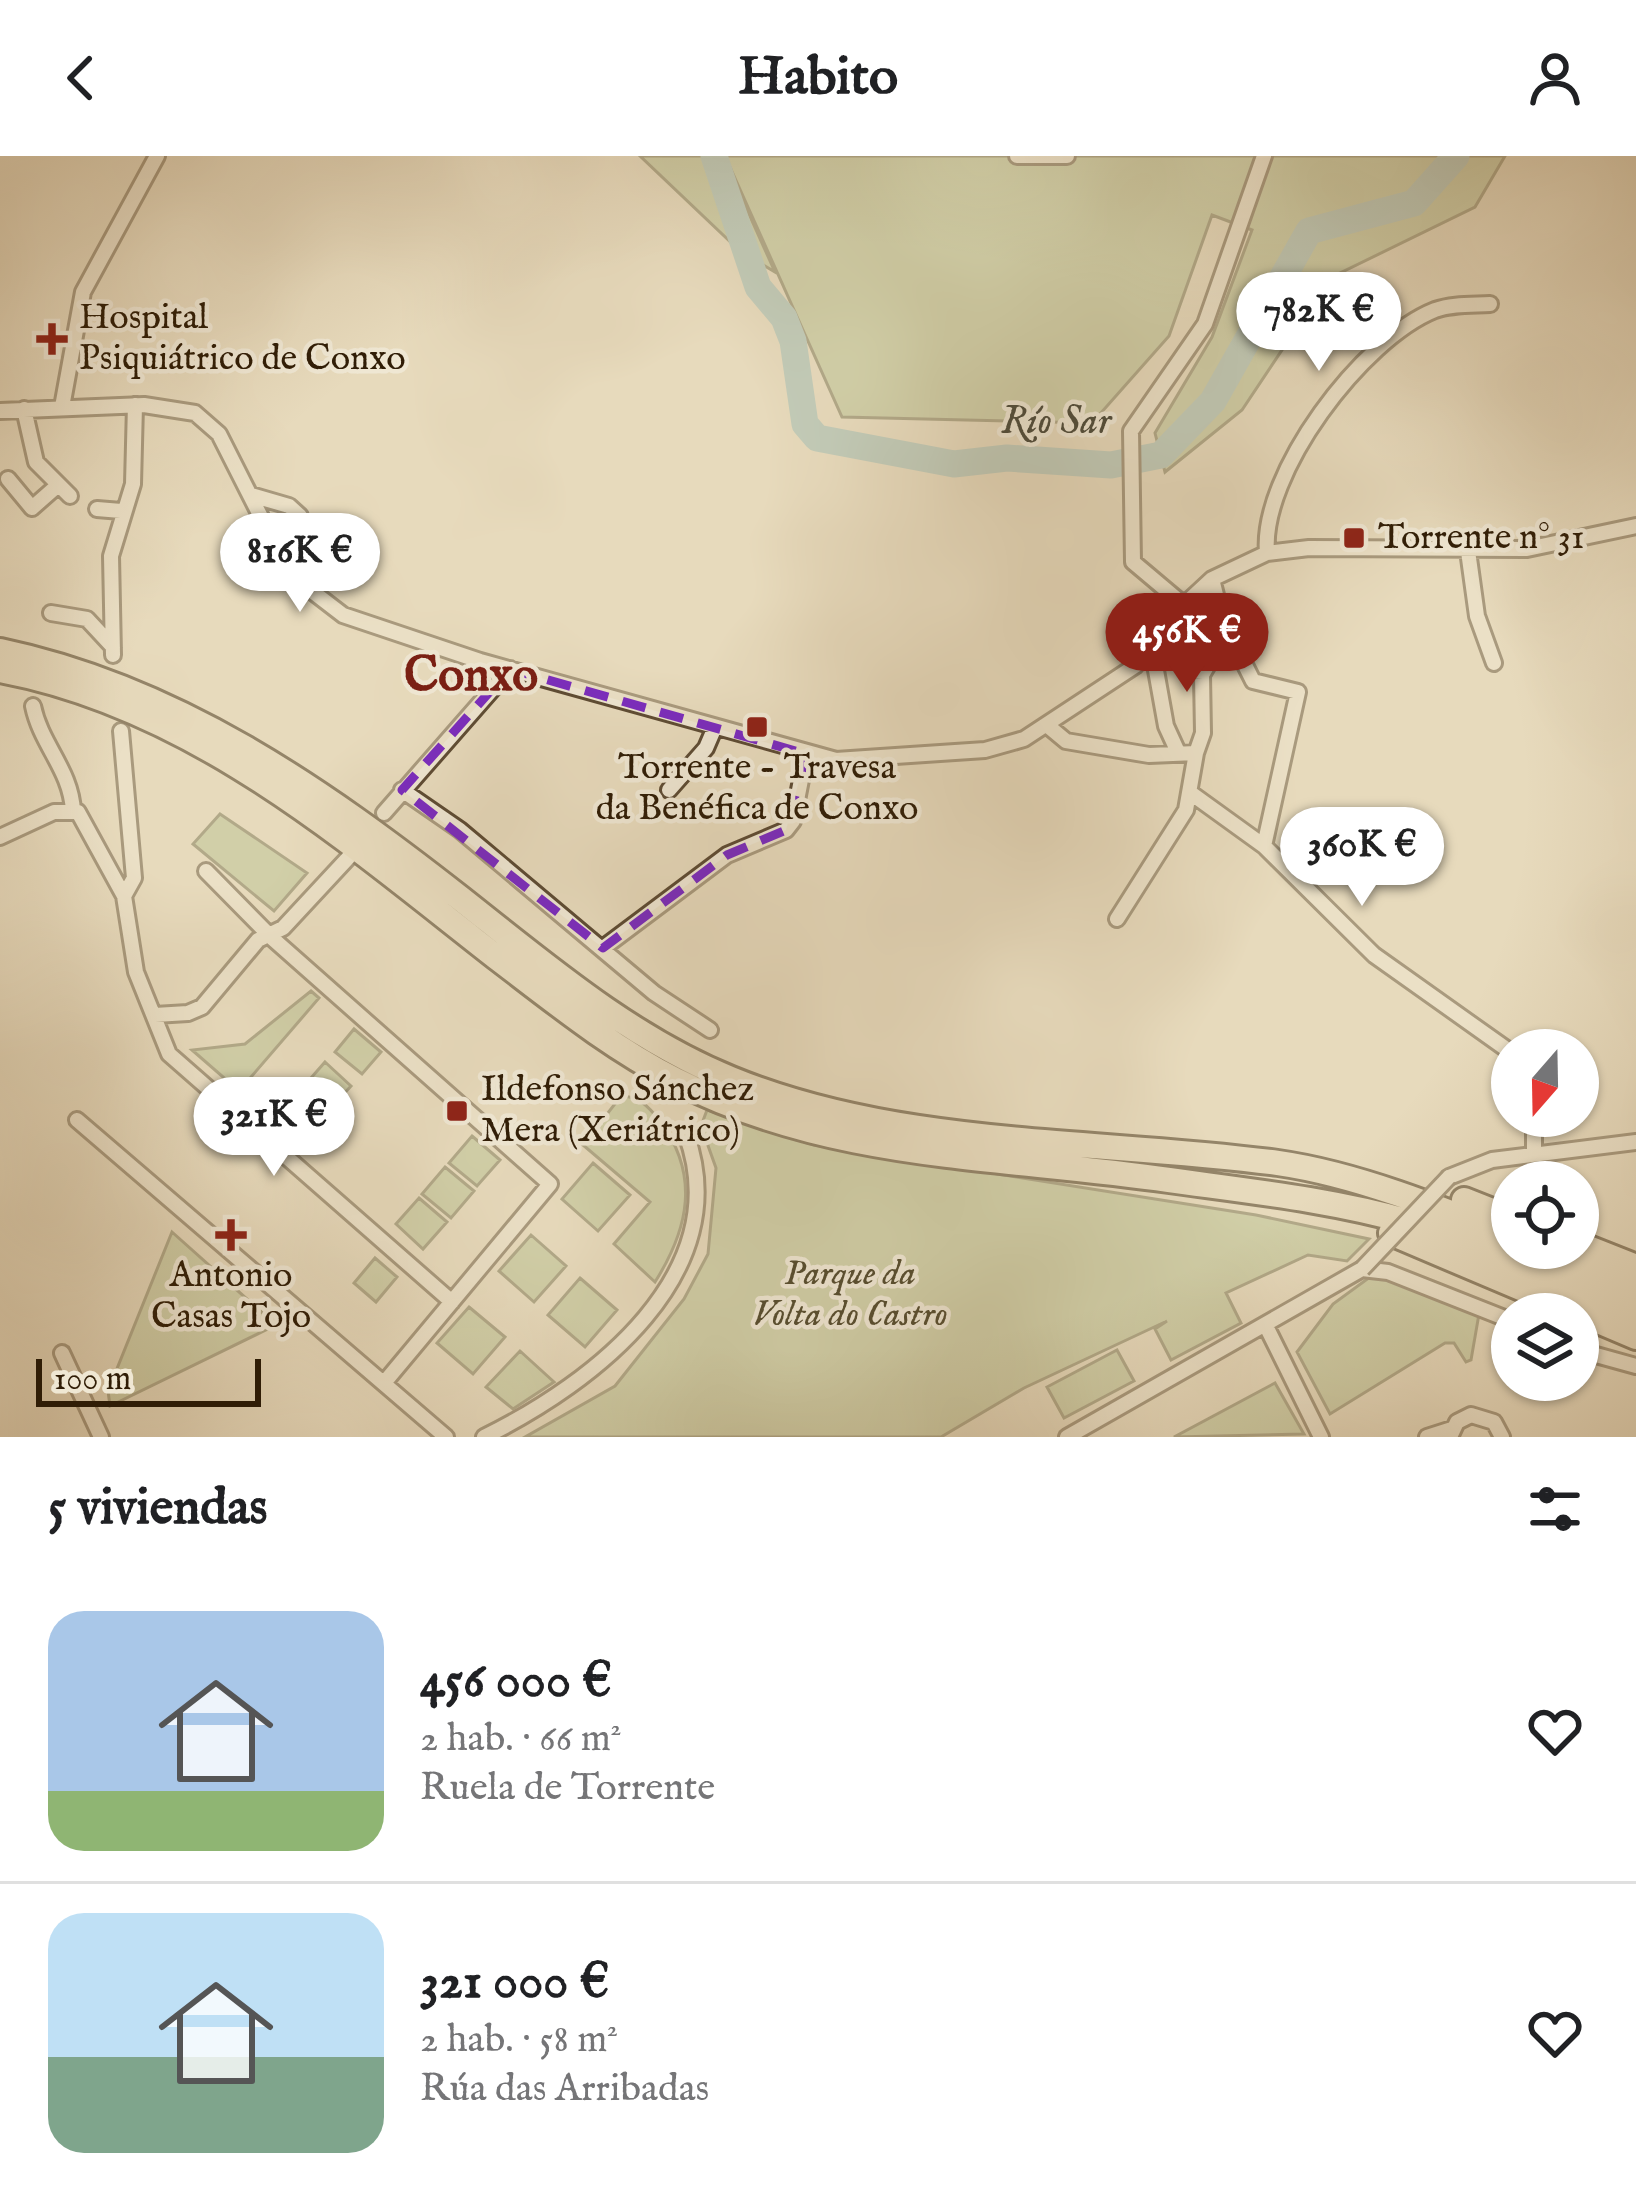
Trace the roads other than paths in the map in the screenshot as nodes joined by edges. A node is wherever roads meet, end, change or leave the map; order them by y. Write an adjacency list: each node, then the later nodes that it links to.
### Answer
1 (157, 156): 7 (street)
2 (1017, 156): 3 (street)
3 (1067, 156)
4 (1264, 156): 23 (street)
5 (1490, 304): 20 (street)
6 (135, 405): 7 (street); 11 (street); 14 (street)
7 (62, 407): 8 (street)
8 (24, 409): 9 (street); 10 (street)
9 (0, 411)
10 (8, 479)
11 (250, 495): 12 (street); 15 (street)
12 (277, 505): 15 (street); 18 (street)
13 (97, 509): 14 (street)
14 (121, 512): 24 (street)
15 (262, 519): 17 (street)
16 (1636, 526): 19 (street)
17 (273, 545): 18 (street); 21 (street)
18 (292, 545): 21 (street)
19 (1468, 551): 20 (street); 29 (street)
20 (1267, 554): 22 (street)
21 (294, 574): 30 (street)
22 (1212, 579): 23 (street); 26 (street)
23 (1180, 609): 27 (street); 32 (street)
24 (50, 613)
25 (0, 634): 46 (highway)
26 (1219, 646): 32 (street); 49 (street)
27 (1152, 648): 35 (street); 38 (street)
28 (0, 651): 46 (highway)
29 (1494, 663)
30 (509, 669): 36 (street); 42 (street)
31 (0, 670): 41 (highway)
32 (1203, 672): 39 (street)
33 (0, 685): 41 (highway)
34 (33, 706): 45 (street)
35 (1048, 727): 38 (street); 40 (street)
36 (715, 728): 40 (street); 43 (street)
37 (121, 731): 52 (street)
38 (1177, 750): 39 (street)
39 (1196, 753): 44 (street)
40 (806, 754): 55 (street)
41 (231, 761): 65 (highway)
42 (401, 790): 47 (street); 55 (street)
43 (669, 790)
44 (1192, 794): 49 (street); 53 (street)
45 (74, 812): 48 (street); 52 (street)
46 (346, 812): 64 (highway)
47 (384, 813)
48 (0, 837)
49 (1264, 846): 58 (street)
50 (348, 858): 54 (street)
51 (206, 871): 54 (street)
52 (124, 896): 56 (street)
53 (1117, 919)
54 (272, 938): 56 (street); 73 (street)
55 (603, 948): 57 (street)
56 (155, 1015): 73 (street)
57 (710, 1030)
58 (1491, 1038)
59 (77, 1120): 81 (street)
60 (686, 1134): 85 (street)
61 (1534, 1137): 63 (street)
62 (1636, 1142): 63 (street)
63 (1534, 1154): 70 (street, bridge)
64 (1284, 1164): 66 (highway); 67 (highway)
65 (1256, 1194): 75 (highway); 77 (highway)
66 (1491, 1212)
67 (1491, 1230)
68 (1599, 1252): 69 (highway)
69 (1636, 1267)
70 (1362, 1269): 74 (street); 76 (street)
71 (1588, 1269): 72 (highway)
72 (1636, 1289)
73 (452, 1302): 81 (street)
74 (1491, 1313)
75 (1636, 1314)
76 (1267, 1328): 86 (street); 87 (street)
77 (1636, 1337)
78 (62, 1353): 83 (street)
79 (1599, 1356): 80 (street)
80 (1636, 1366)
81 (384, 1383): 84 (street)
82 (1451, 1433): 88 (street); 89 (street)
83 (101, 1437)
84 (446, 1437)
85 (484, 1437)
86 (1067, 1437)
87 (1322, 1437)
88 (1427, 1437)
89 (1502, 1437)

